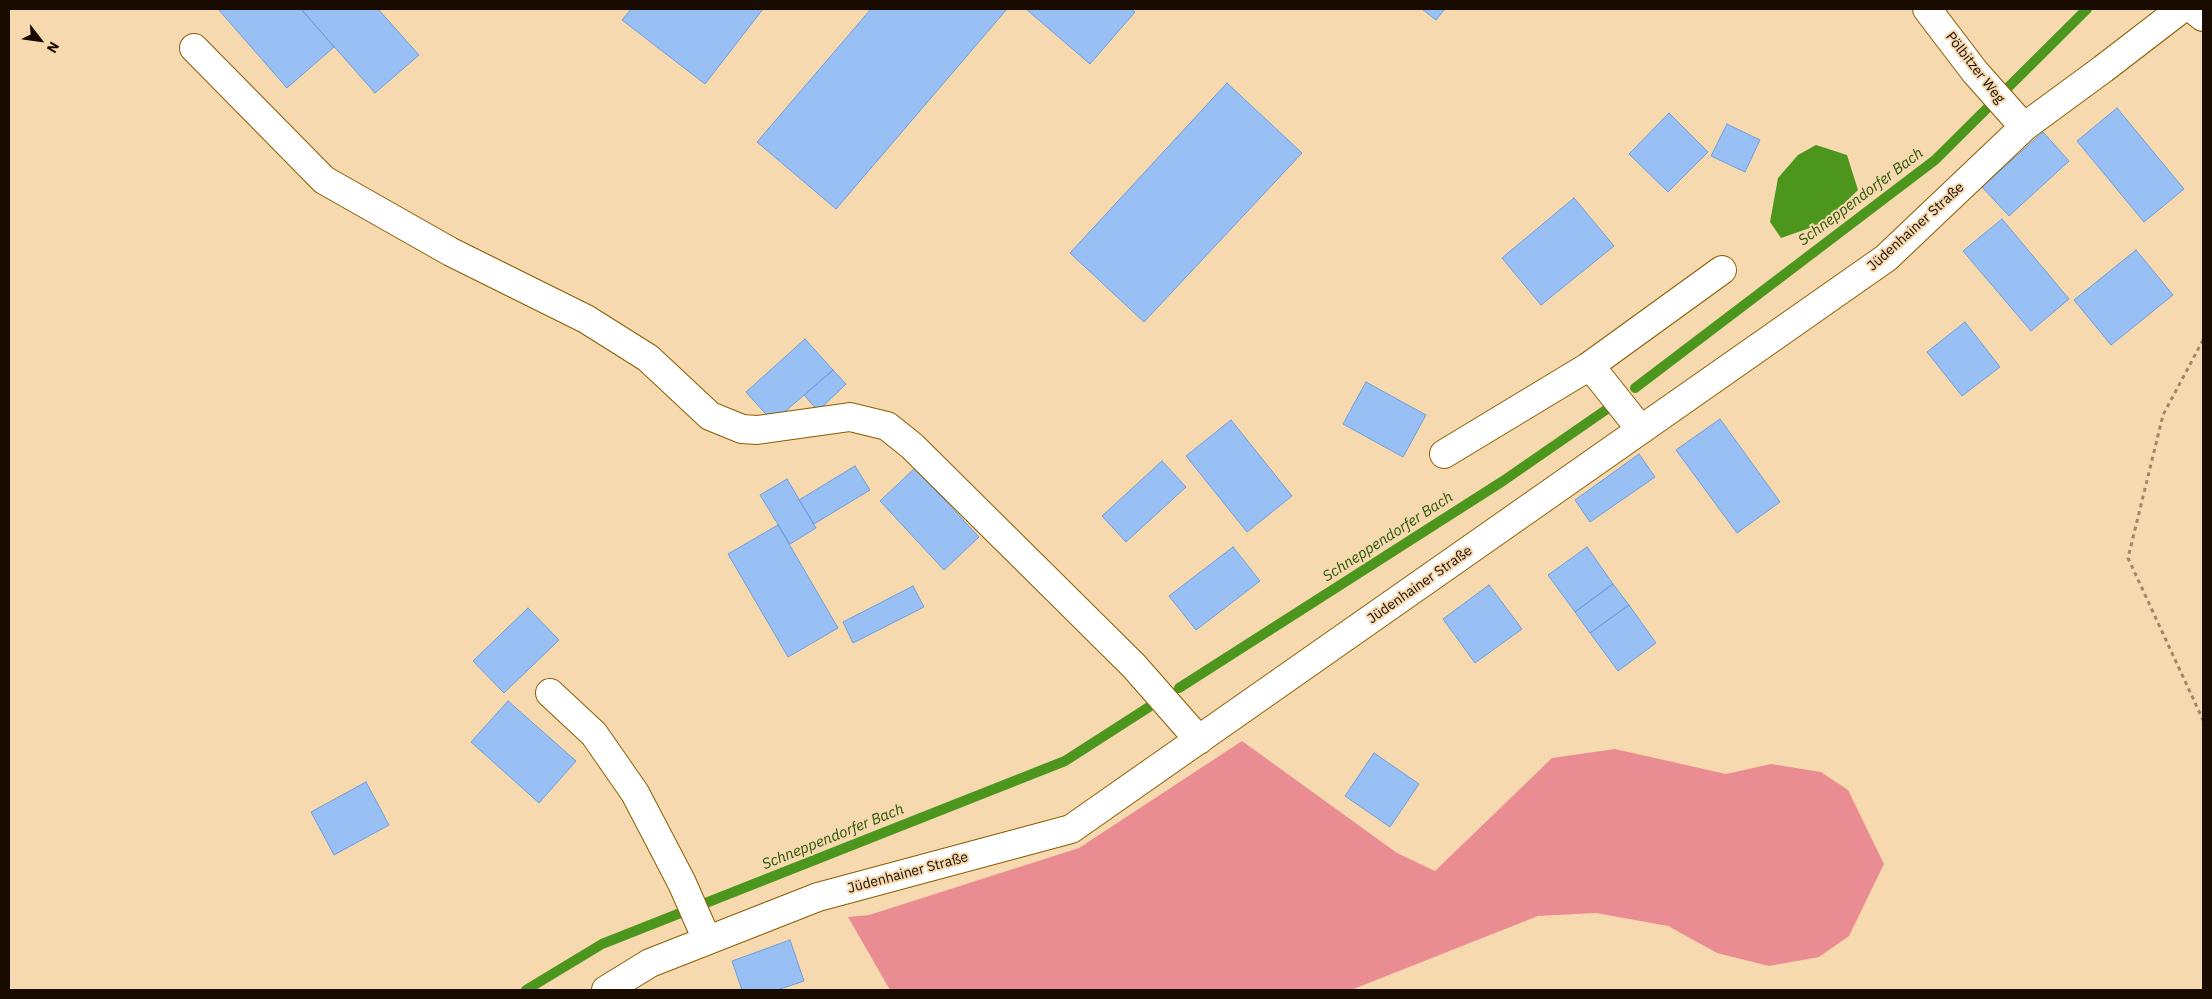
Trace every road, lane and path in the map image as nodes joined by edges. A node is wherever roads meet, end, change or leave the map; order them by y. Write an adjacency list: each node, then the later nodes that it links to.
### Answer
1 (1927, 9): 6 (street, Pölbitzer Weg)
2 (2180, 9): 6 (street, Jüdenhainer Straße)
3 (2193, 9): 4 (street)
4 (2203, 17)
5 (194, 48): 14 (street)
6 (2017, 120): 10 (street, Jüdenhainer Straße)
7 (1722, 270): 9 (street)
8 (2203, 340): 13 (path)
9 (1588, 367): 10 (street); 11 (street)
10 (1641, 430): 14 (street, Jüdenhainer Straße)
11 (1444, 454)
12 (550, 693): 15 (street)
13 (2203, 720)
14 (1199, 740): 15 (street, Jüdenhainer Straße)
15 (704, 934): 16 (street, Jüdenhainer Straße)
16 (606, 990)

